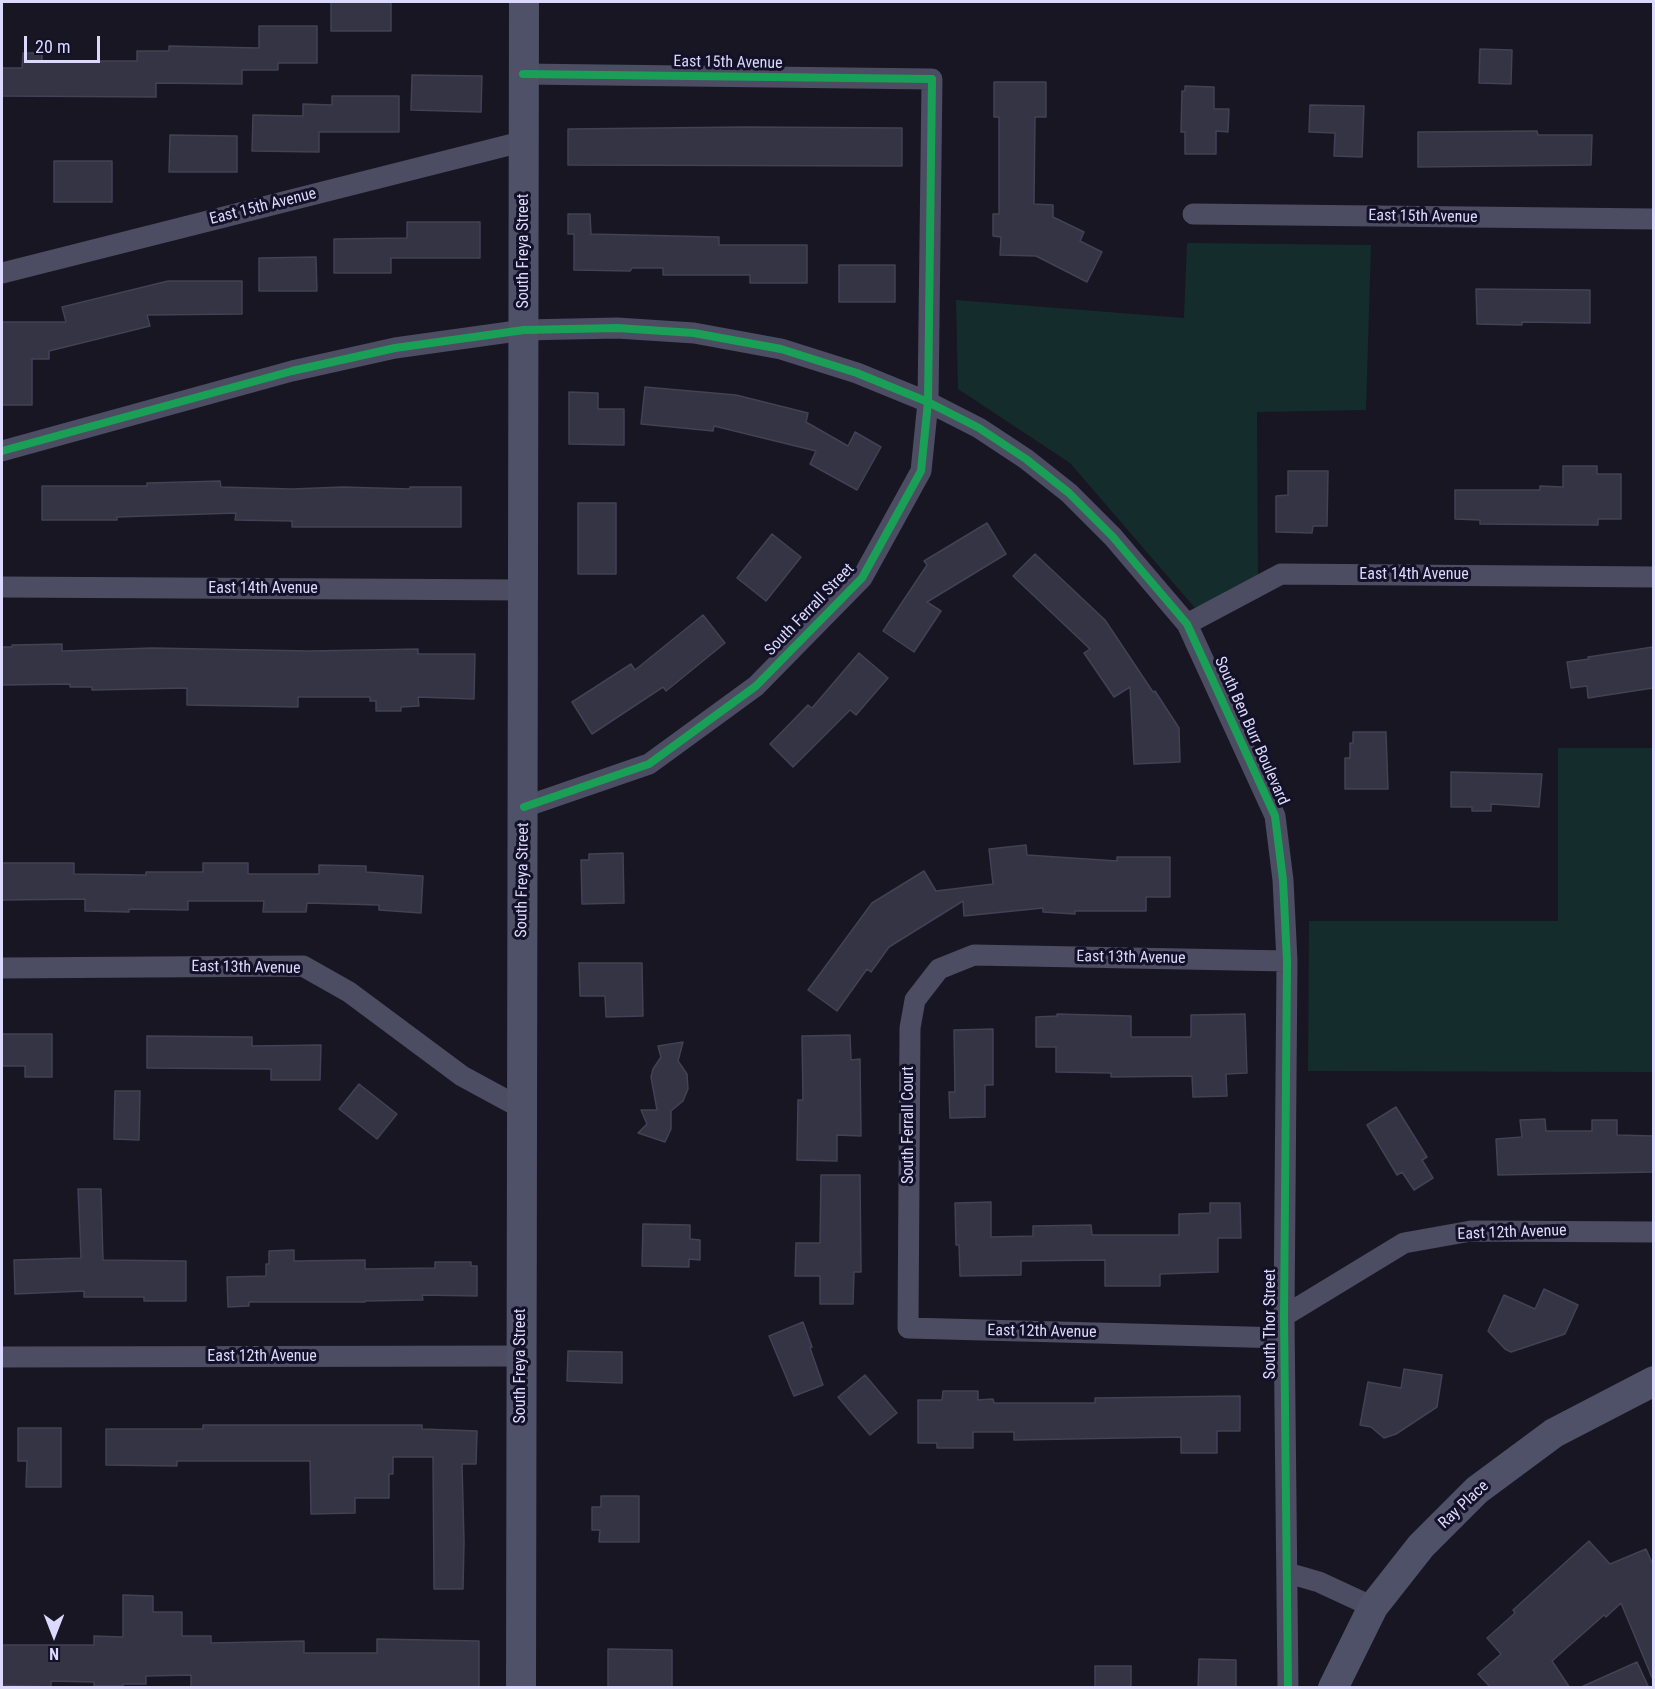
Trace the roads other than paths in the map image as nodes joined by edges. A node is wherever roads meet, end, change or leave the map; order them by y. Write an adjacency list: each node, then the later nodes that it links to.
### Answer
1 (524, 2): 2 (main road, South Freya Street)
2 (523, 74): 3 (street, East 15th Avenue); 4 (main road, South Freya Street)
3 (932, 79): 9 (street, South Ferrall Street)
4 (525, 141): 7 (street, East 15th Avenue); 8 (main road, South Freya Street)
5 (1193, 214): 6 (street, East 15th Avenue)
6 (1653, 219)
7 (2, 273)
8 (524, 330): 9 (street, South Ben Burr Boulevard); 10 (street, South Ben Burr Boulevard); 13 (main road, South Freya Street)
9 (928, 402): 14 (street, South Ben Burr Boulevard); 15 (street, South Ferrall Street)
10 (2, 451)
11 (1653, 577): 14 (street, East 14th Avenue)
12 (2, 588): 13 (street, East 14th Avenue)
13 (524, 590): 15 (main road, South Freya Street)
14 (1188, 624): 17 (street, South Ben Burr Boulevard)
15 (524, 807): 19 (main road, South Freya Street)
16 (974, 955): 17 (street, East 13th Avenue); 22 (street, South Ferrall Court)
17 (1287, 961): 21 (street, South Thor Street)
18 (2, 968): 19 (street, East 13th Avenue)
19 (521, 1108): 24 (main road, South Freya Street)
20 (1653, 1232): 21 (street, East 12th Avenue)
21 (1284, 1316): 23 (street, South Thor Street)
22 (908, 1328): 23 (street, East 12th Avenue)
23 (1284, 1338): 27 (street, South Thor Street)
24 (522, 1356): 25 (street, East 12th Avenue); 29 (main road, South Freya Street)
25 (2, 1357)
26 (1653, 1382): 28 (main road, Ray Place)
27 (1288, 1573): 28 (street); 30 (street, South Thor Street)
28 (1373, 1607): 31 (main road, Ray Place)
29 (521, 1688)
30 (1288, 1688)
31 (1333, 1688)

